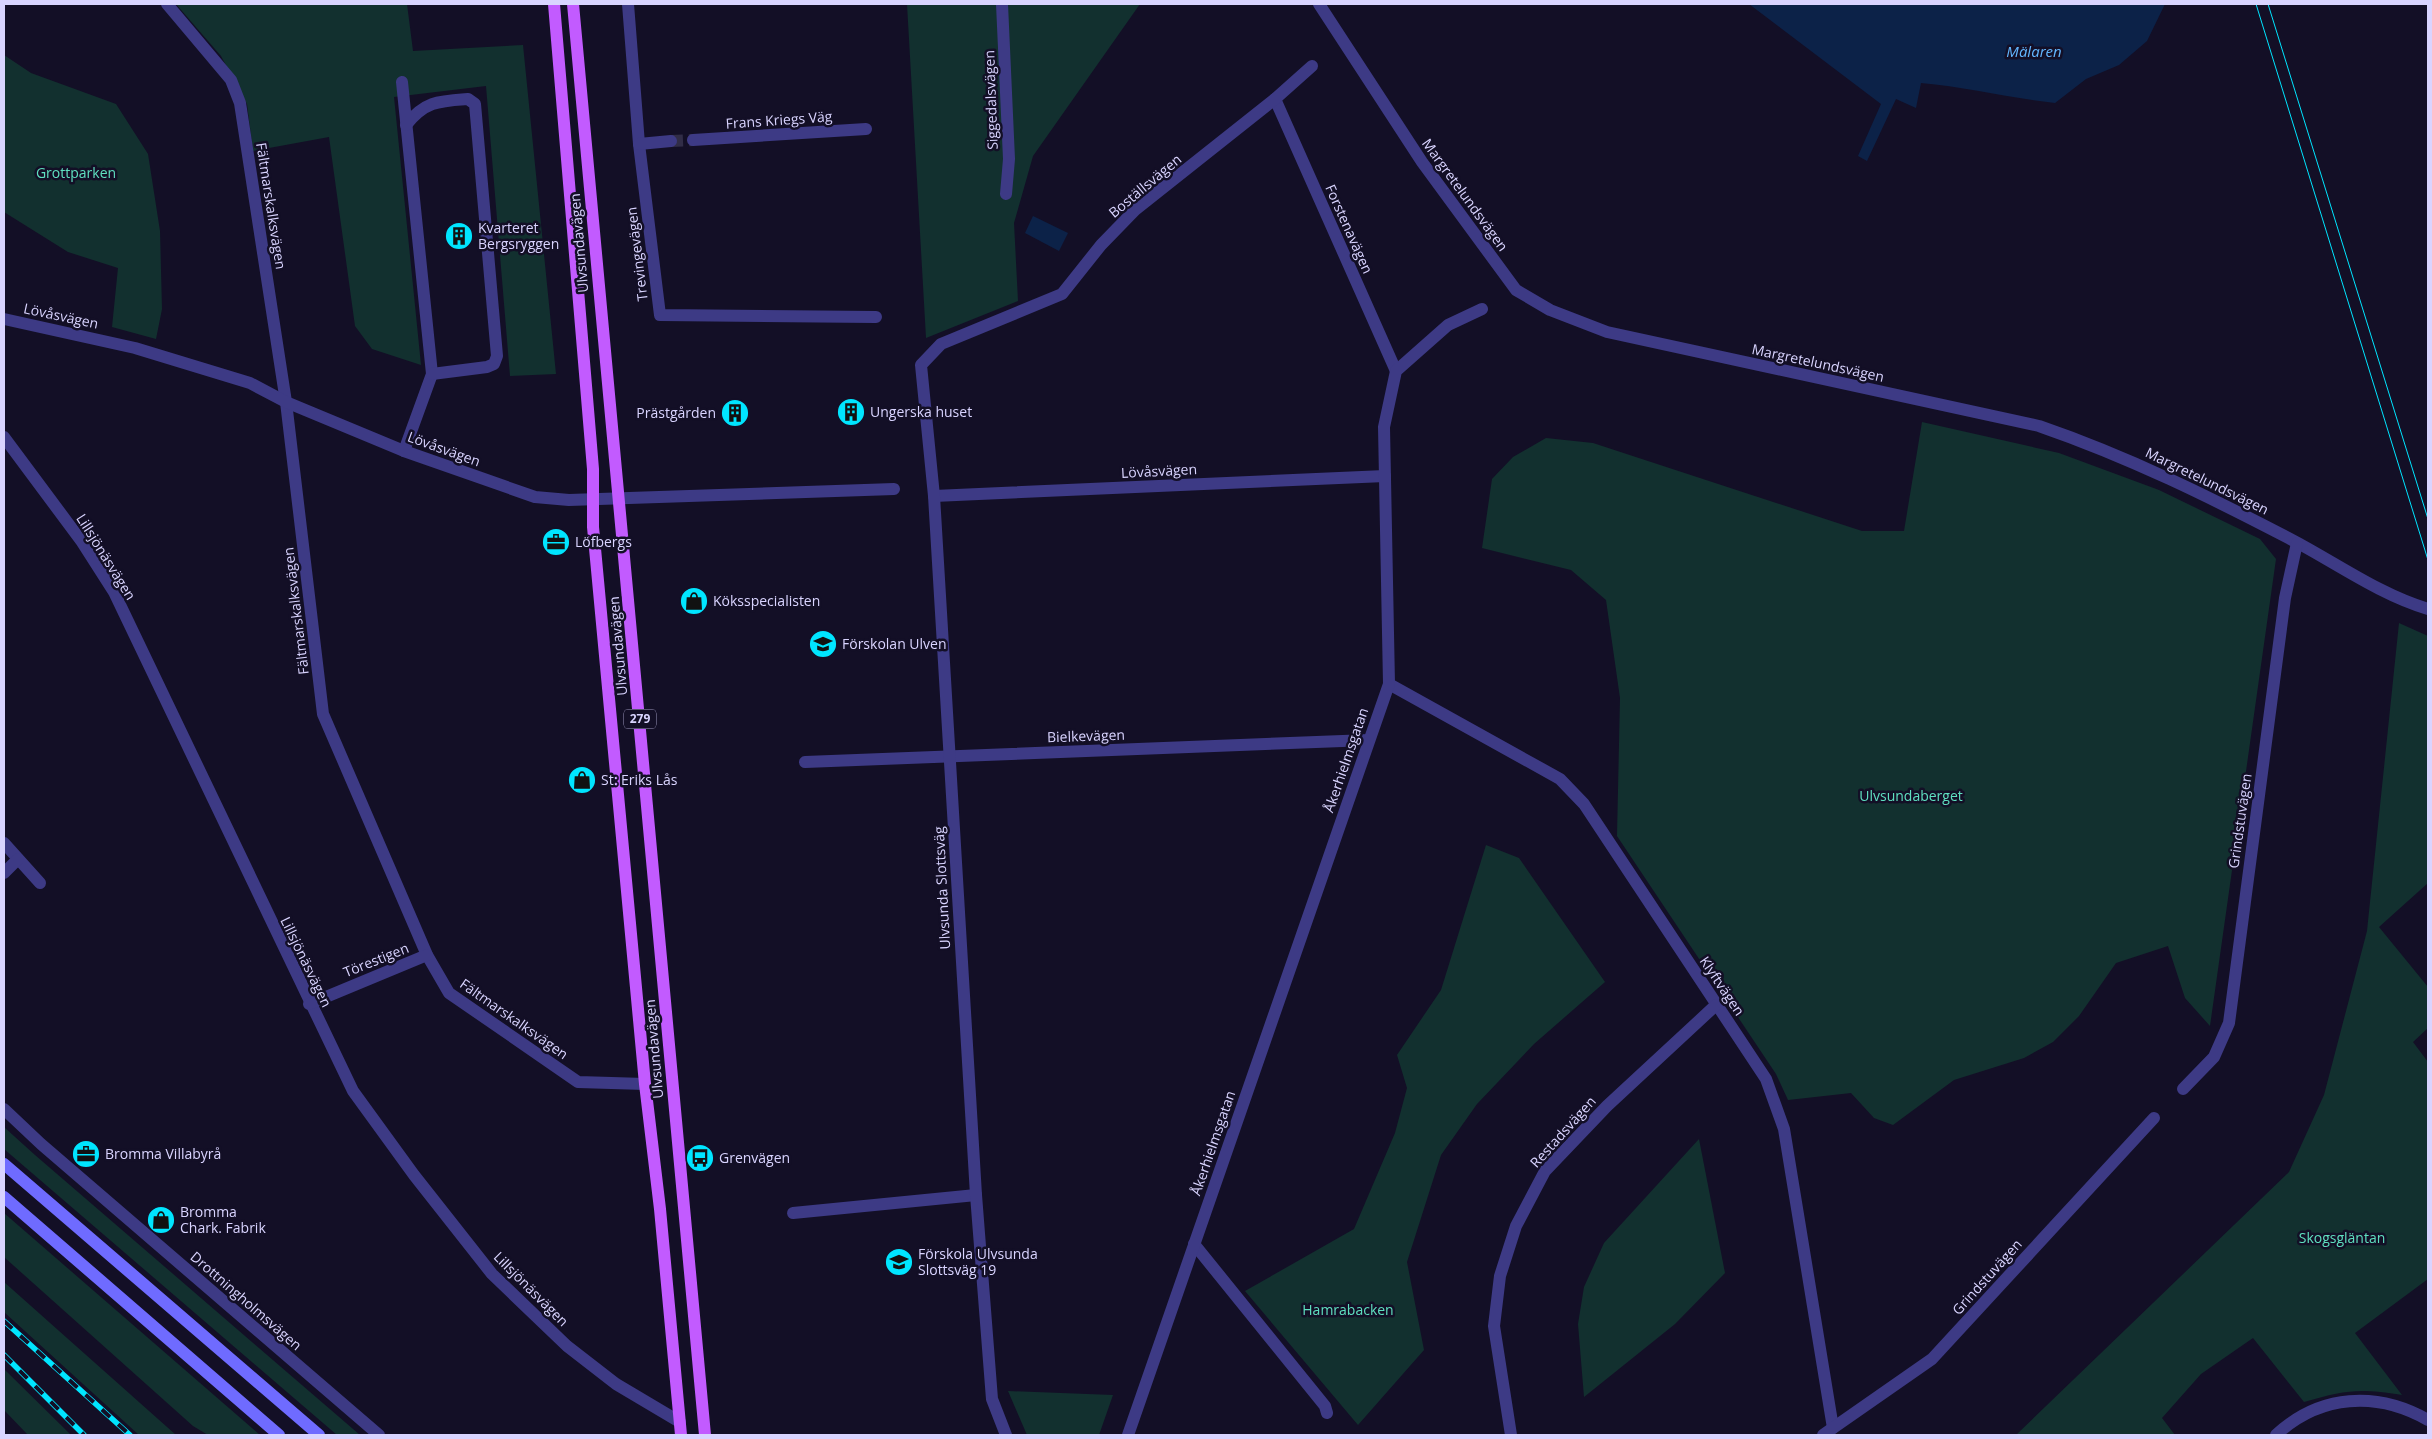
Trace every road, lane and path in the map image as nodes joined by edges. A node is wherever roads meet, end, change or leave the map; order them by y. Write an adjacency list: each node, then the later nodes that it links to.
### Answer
1 (167, 4): 22 (street, Fältmarskalksvägen)
2 (554, 4): 29 (main road, Ulvsundavägen / 279)
3 (574, 4): 27 (main road, Ulvsundavägen / 279)
4 (628, 4): 14 (street, Trevingevägen)
5 (1002, 4): 15 (street, Siggedalsvägen)
6 (1319, 4): 30 (street, Margretelundsvägen)
7 (1312, 66): 9 (street, Boställsvägen)
8 (402, 82): 10 (street)
9 (1275, 99): 19 (street, Boställsvägen); 20 (street, Forstenavägen)
10 (406, 125): 21 (street); 21 (street)
11 (866, 129): 12 (street, Frans Kriegs Väg)
12 (693, 140)
13 (671, 142): 14 (street)
14 (639, 144): 17 (street, Trevingevägen)
15 (1006, 194)
16 (1482, 309): 20 (street)
17 (876, 317)
18 (4, 319): 22 (street, Lövåsvägen)
19 (941, 344): 28 (street, Ulvsunda Slottsväg)
20 (1396, 371): 25 (street, Åkerhielmsgatan)
21 (432, 374): 24 (street)
22 (286, 402): 24 (street, Lövåsvägen); 40 (street, Fältmarskalksvägen)
23 (4, 437): 41 (street, Lillsjönäsvägen)
24 (404, 451): 29 (street, Lövåsvägen)
25 (1385, 476): 28 (street, Lövåsvägen); 32 (street, Åkerhielmsgatan)
26 (894, 489): 27 (street, Lövåsvägen)
27 (619, 496): 29 (street, Lövåsvägen); 60 (main road, Ulvsundavägen / 279)
28 (934, 496): 34 (street, Ulvsunda Slottsväg)
29 (592, 497): 43 (main road, Ulvsundavägen / 279)
30 (2297, 543): 31 (street, Margretelundsvägen); 44 (street, Grindstuvägen)
31 (2428, 609)
32 (1388, 684): 33 (street, Åkerhielmsgatan); 42 (street, Klyftvägen)
33 (1369, 740): 34 (street, Bielkevägen); 51 (street, Åkerhielmsgatan)
34 (949, 757): 35 (street, Bielkevägen); 48 (street, Ulvsunda Slottsväg)
35 (805, 762)
36 (4, 843): 37 (street)
37 (18, 859): 38 (street); 39 (street)
38 (4, 873)
39 (40, 883)
40 (427, 955): 41 (street, Törestigen); 43 (street, Fältmarskalksvägen)
41 (309, 1004): 54 (street, Lillsjönäsvägen)
42 (1716, 1005): 55 (street, Klyftvägen); 63 (street, Restadsvägen)
43 (645, 1084): 54 (main road, Ulvsundavägen / 279)
44 (2183, 1089)
45 (4, 1109): 58 (street, Drottningholmsvägen)
46 (2154, 1118): 55 (street, Grindstuvägen)
47 (4, 1164): 57 (main road)
48 (976, 1195): 50 (street); 61 (street, Ulvsunda Slottsväg)
49 (4, 1198): 56 (main road)
50 (793, 1213)
51 (1194, 1244): 52 (street); 62 (street, Åkerhielmsgatan)
52 (1327, 1413)
53 (2428, 1420): 64 (street)
54 (680, 1422): 59 (main road, Ulvsundavägen / 279)
55 (1828, 1432)
56 (279, 1435)
57 (319, 1435)
58 (378, 1435)
59 (681, 1435)
60 (705, 1435)
61 (1006, 1435)
62 (1128, 1435)
63 (1510, 1435)
64 (2276, 1435)

